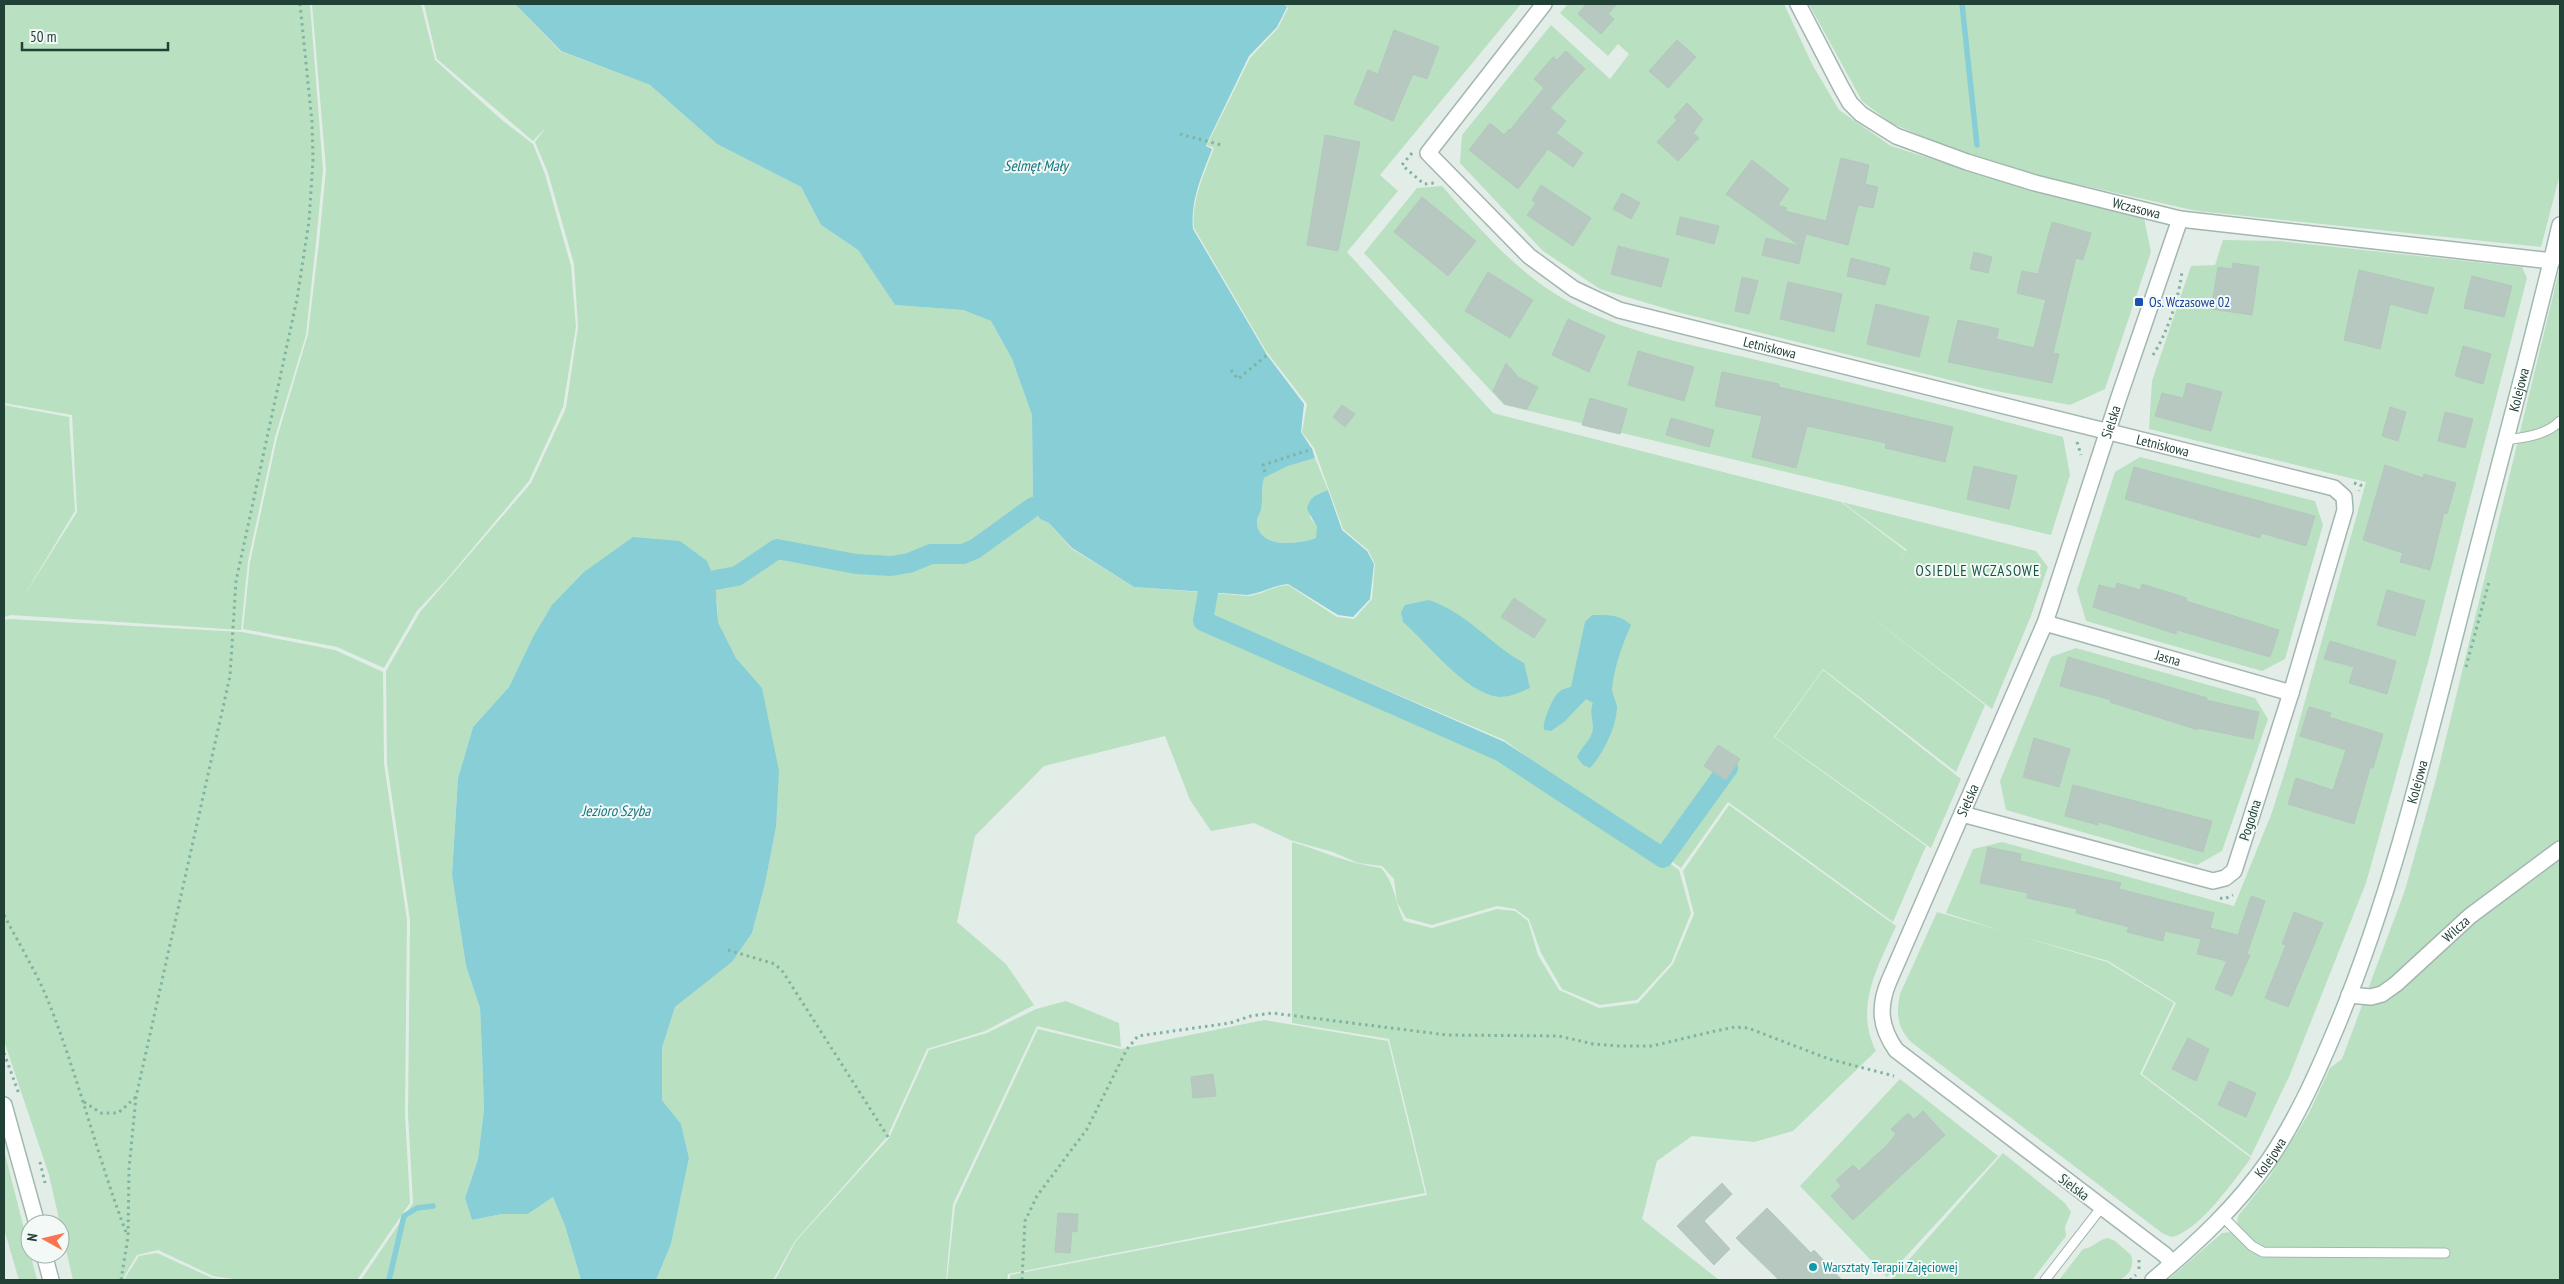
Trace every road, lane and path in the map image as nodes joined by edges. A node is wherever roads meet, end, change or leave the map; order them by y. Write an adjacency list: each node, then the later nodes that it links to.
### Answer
1 (300, 4): 31 (path)
2 (1544, 4): 16 (street, Letniskowa)
3 (1798, 4): 8 (street, Wczasowa)
4 (1180, 134): 5 (path)
5 (1221, 145)
6 (1414, 150): 7 (path)
7 (1443, 183)
8 (2180, 219): 10 (street, Wczasowa); 16 (street, Sielska)
9 (2560, 225): 10 (street, Kolejowa)
10 (2552, 261): 18 (street, Kolejowa)
11 (2182, 264): 13 (path)
12 (1267, 355): 14 (path)
13 (2152, 356)
14 (1231, 370)
15 (2560, 421): 18 (lane)
16 (2108, 433): 22 (street, Letniskowa); 23 (street, Sielska)
17 (2074, 438): 20 (path)
18 (2505, 440): 29 (street, Kolejowa)
19 (1312, 449): 21 (path)
20 (2081, 462)
21 (1265, 472)
22 (2344, 497): 24 (street, Pogodna)
23 (2045, 623): 24 (street, Jasna); 25 (street, Sielska)
24 (2291, 692): 25 (street, Pogodna)
25 (1962, 814): 35 (street, Sielska)
26 (2560, 849): 29 (street, Wilcza)
27 (4, 915): 32 (path)
28 (728, 950): 34 (path)
29 (2350, 996): 37 (street, Kolejowa)
30 (1894, 1076): 45 (path)
31 (136, 1097): 32 (path); 38 (path)
32 (83, 1101): 38 (path)
33 (4, 1105): 36 (street)
34 (890, 1140)
35 (2101, 1208): 41 (street, Sielska); 46 (lane)
36 (34, 1214)
37 (2222, 1218): 40 (lane); 41 (street, Kolejowa)
38 (128, 1237): 44 (path)
39 (2135, 1250): 47 (path)
40 (2446, 1253)
41 (2172, 1263): 48 (street, Kolejowa)
42 (47, 1264): 43 (street)
43 (51, 1280)
44 (121, 1280)
45 (1022, 1280)
46 (2045, 1280)
47 (2130, 1280)
48 (2152, 1280)

